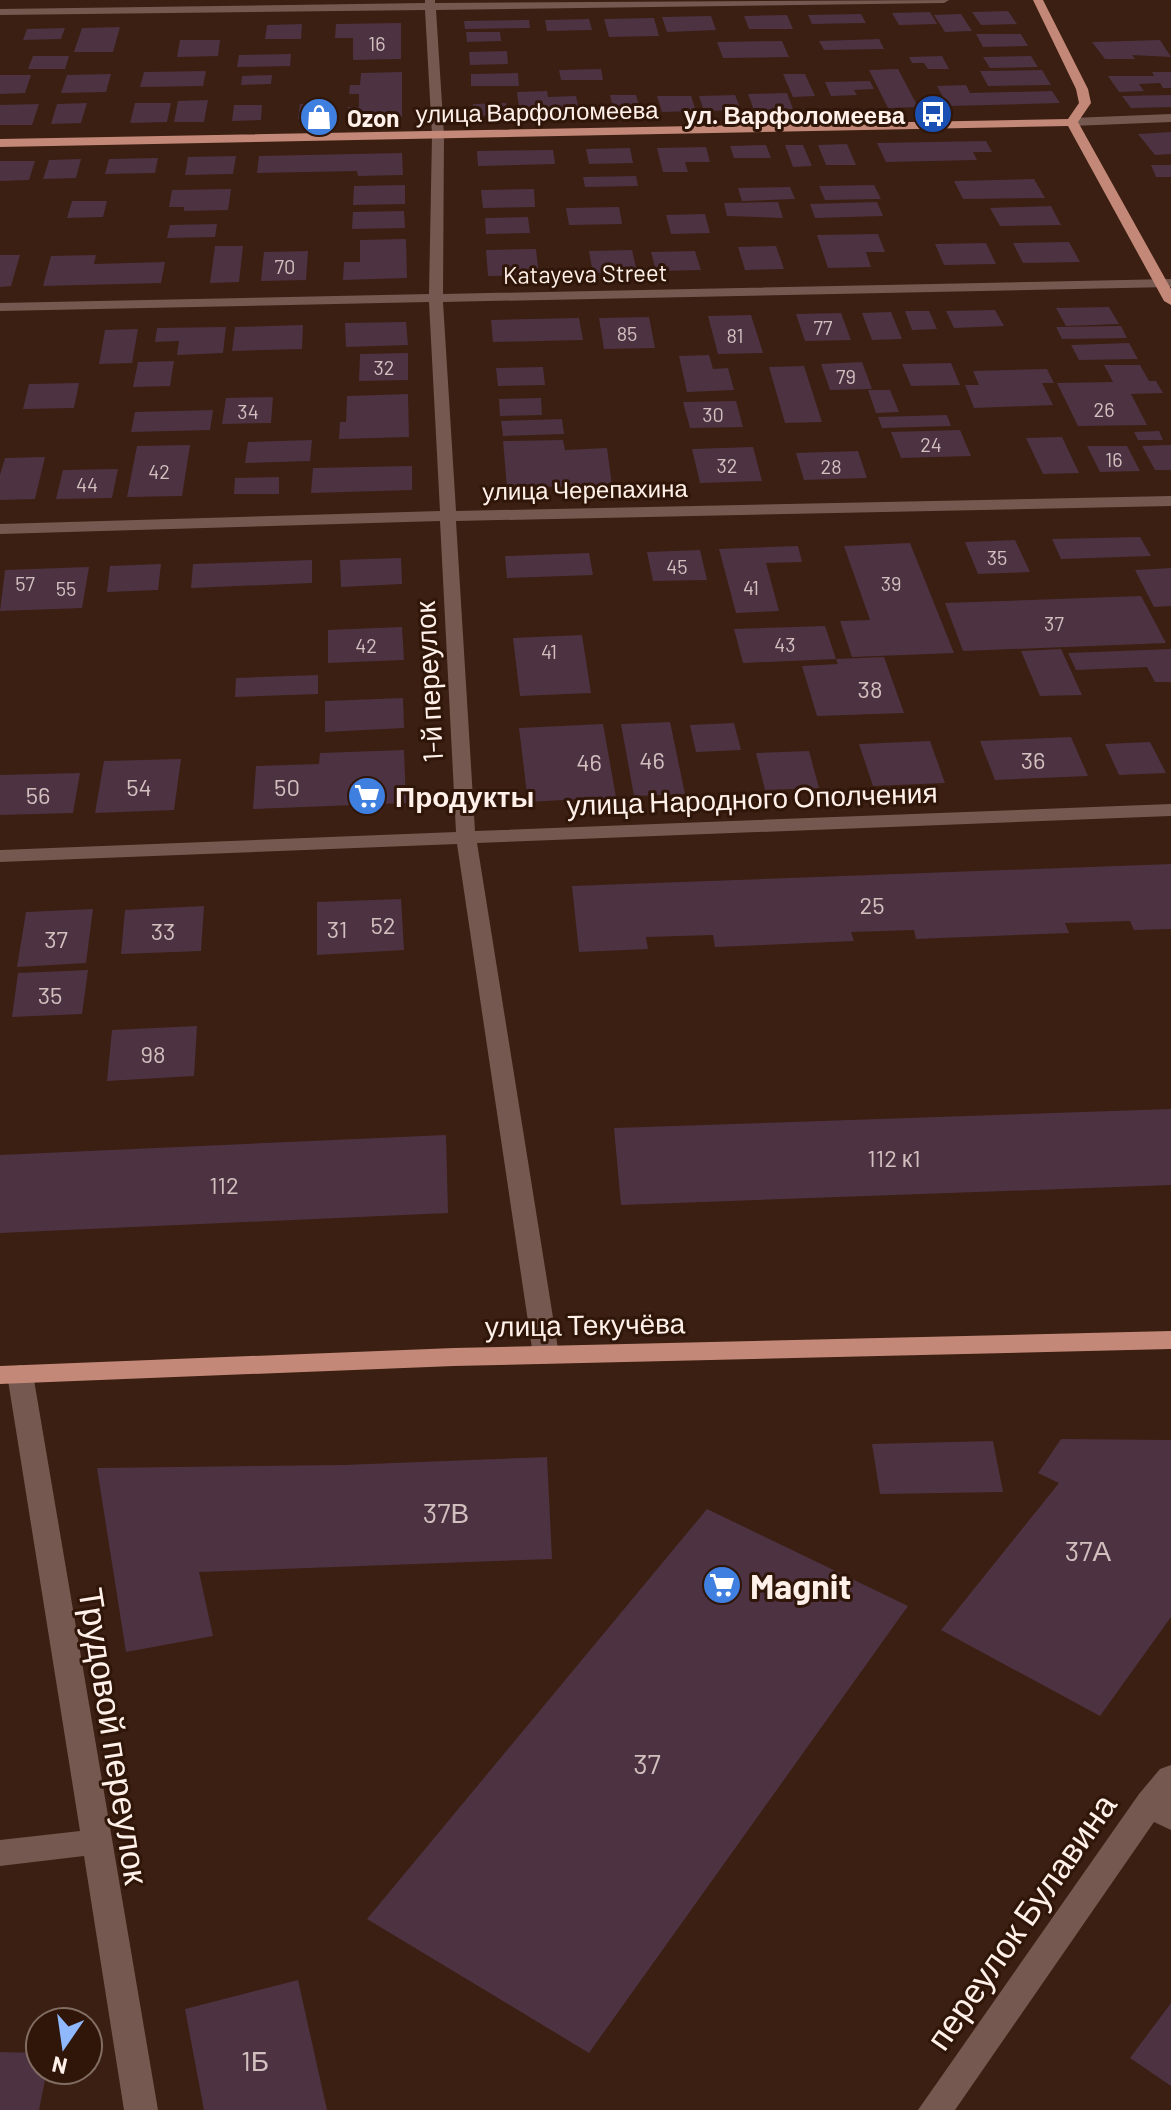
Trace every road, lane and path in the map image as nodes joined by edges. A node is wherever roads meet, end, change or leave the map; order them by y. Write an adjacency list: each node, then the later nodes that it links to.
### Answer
1 (944, 0): 3 (street)
2 (1038, 0): 6 (main road)
3 (430, 4): 4 (street); 7 (street, 1-й переулок)
4 (0, 12)
5 (1171, 118): 6 (street, улица Варфоломеева)
6 (1072, 122): 7 (main road, улица Варфоломеева); 9 (main road)
7 (438, 135): 8 (main road, улица Варфоломеева); 10 (street, 1-й переулок)
8 (0, 143)
9 (1166, 283): 10 (street, Katayeva Street); 11 (main road)
10 (436, 298): 12 (street, Katayeva Street); 14 (street, 1-й переулок)
11 (1171, 301)
12 (0, 307)
13 (1171, 501): 14 (street, улица Черепахина)
14 (448, 516): 15 (street, улица Черепахина); 17 (street, 1-й переулок)
15 (0, 529)
16 (1171, 810): 17 (street, улица Народного Ополчения)
17 (466, 837): 18 (street, улица Народного Ополчения); 20 (street, 1-й переулок)
18 (0, 856)
19 (1171, 1340): 20 (main road, улица Текучёва)
20 (546, 1355): 21 (main road, улица Текучёва)
21 (10, 1375): 24 (street, Трудовой переулок)
22 (1171, 1778): 23 (street, переулок Булавина)
23 (1160, 1810): 27 (street, переулок Булавина)
24 (95, 1842): 25 (street); 26 (street, Трудовой переулок)
25 (0, 1853)
26 (141, 2110)
27 (935, 2110)

